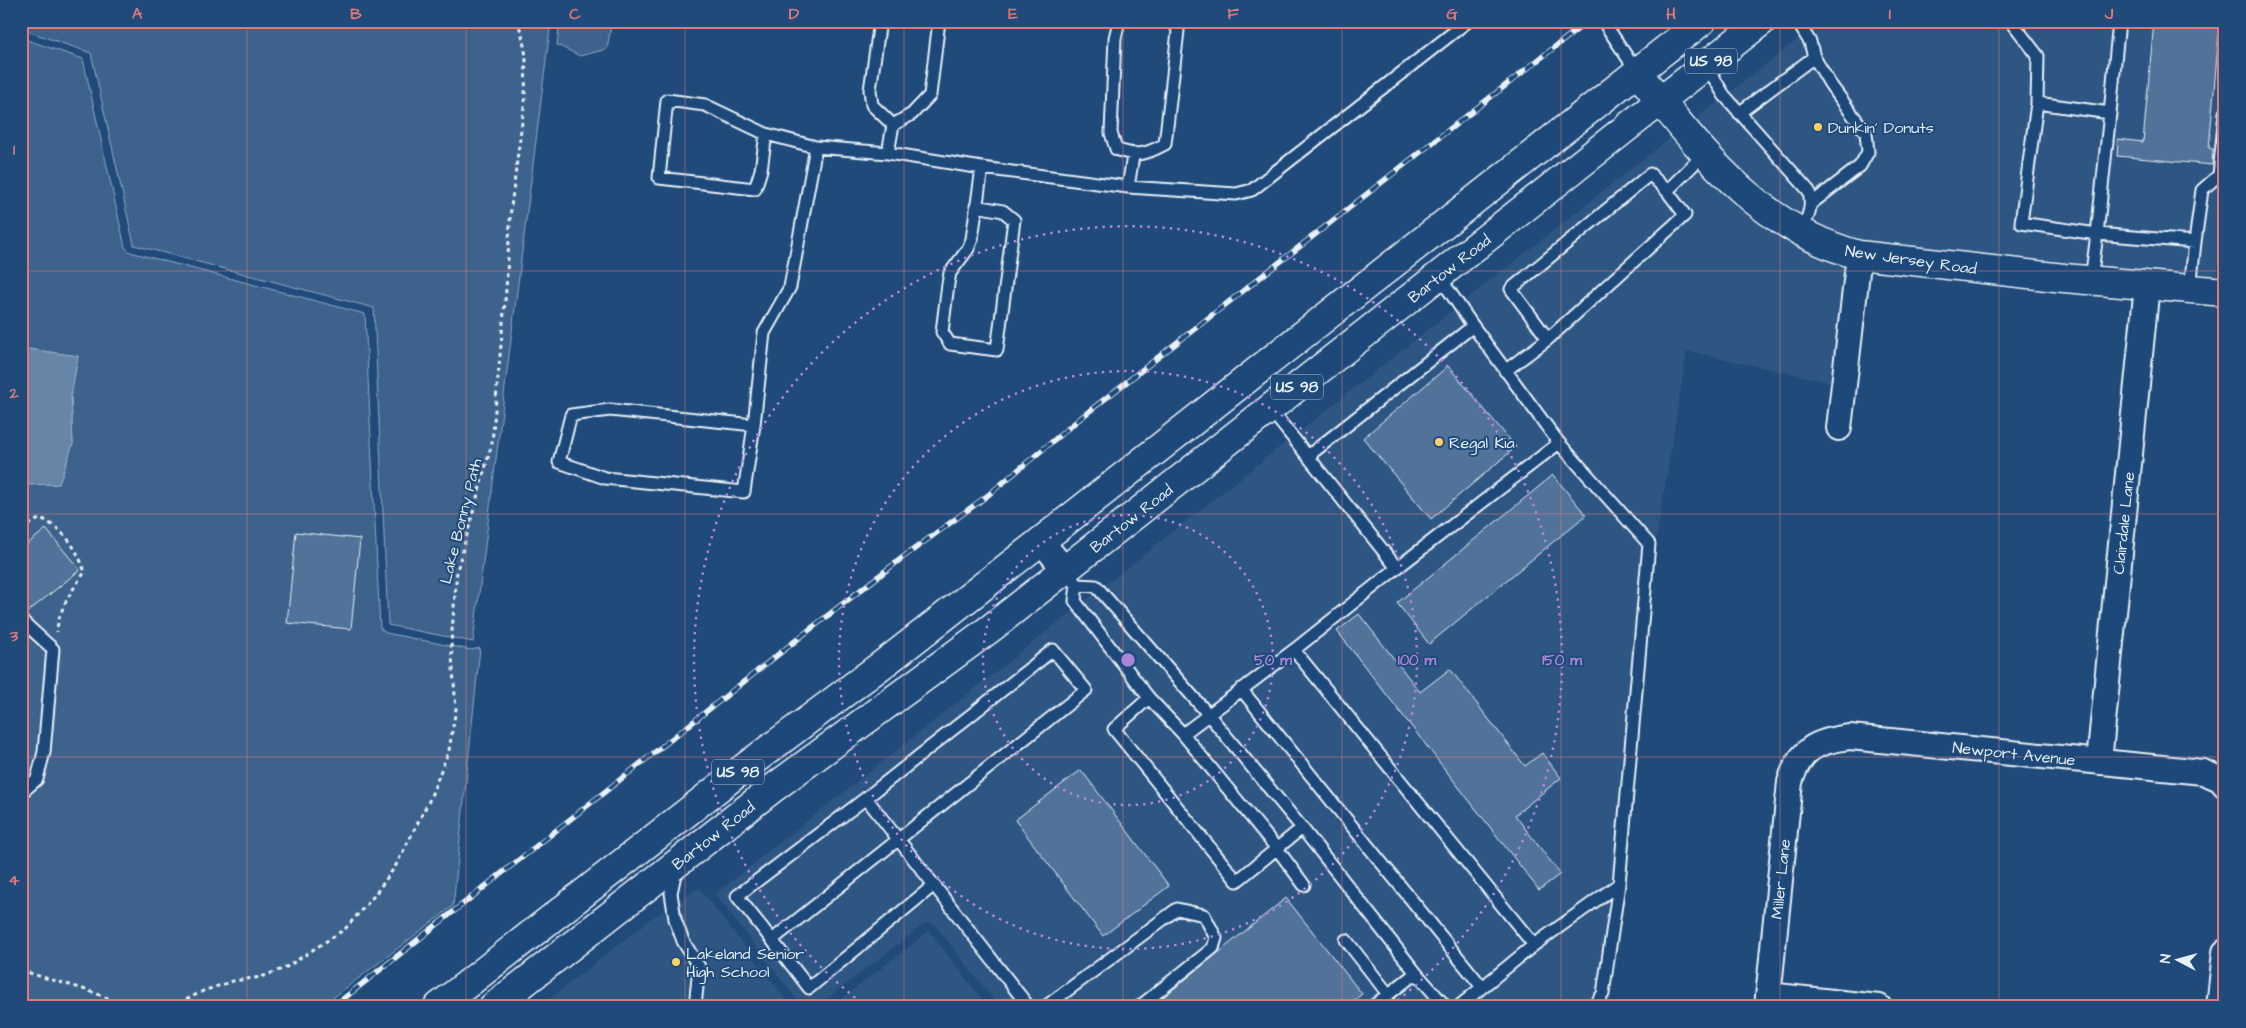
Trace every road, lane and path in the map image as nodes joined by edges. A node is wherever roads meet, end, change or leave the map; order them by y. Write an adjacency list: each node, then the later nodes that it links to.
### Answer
1 (514, 21): 80 (path, Lake Bonny Path)
2 (880, 21): 21 (lane)
3 (939, 21): 21 (lane)
4 (1119, 21): 26 (lane)
5 (1174, 21): 26 (lane)
6 (1468, 21): 28 (lane)
7 (1603, 21): 15 (lane)
8 (1702, 21): 15 (main road, Bartow Road / US 98)
9 (1762, 21): 14 (main road, Bartow Road / US 98)
10 (1797, 21): 13 (lane)
11 (2011, 21): 17 (lane)
12 (2119, 21): 19 (lane)
13 (1814, 57): 18 (lane); 30 (lane)
14 (1706, 65): 16 (main road, Bartow Road / US 98); 18 (lane)
15 (1637, 72): 16 (main road, New Jersey Road); 49 (main road, Bartow Road / US 98)
16 (1660, 100): 25 (main road, New Jersey Road); 36 (main road, Bartow Road / US 98)
17 (2037, 104): 19 (lane); 33 (lane)
18 (1739, 113): 30 (lane)
19 (2110, 113): 33 (lane)
20 (2225, 113): 34 (lane)
21 (893, 125): 24 (lane)
22 (766, 134): 22 (lane); 23 (lane)
23 (816, 147): 24 (lane); 45 (lane)
24 (888, 153): 27 (lane)
25 (1704, 154): 29 (lane); 32 (main road, New Jersey Road)
26 (1133, 156): 28 (lane)
27 (982, 168): 28 (lane); 31 (lane)
28 (1128, 187)
29 (1667, 191): 42 (lane); 42 (lane)
30 (1812, 203): 32 (lane)
31 (976, 206): 31 (lane)
32 (1801, 232): 35 (main road, New Jersey Road)
33 (2097, 234): 34 (lane); 37 (lane)
34 (2195, 242): 39 (lane)
35 (1859, 255): 37 (main road, New Jersey Road); 46 (street)
36 (1439, 276): 41 (lane); 44 (main road, Bartow Road / US 98)
37 (2091, 280): 38 (main road, New Jersey Road)
38 (2147, 284): 39 (main road, New Jersey Road); 59 (street, Clairdale Lane)
39 (2190, 289): 40 (main road, New Jersey Road)
40 (2225, 292)
41 (1473, 326): 43 (lane); 48 (lane)
42 (1548, 339): 43 (lane)
43 (1506, 370): 47 (lane)
44 (1270, 409): 48 (lane); 51 (main road, Bartow Road / US 98)
45 (754, 426): 45 (lane)
46 (1839, 428)
47 (1559, 442): 50 (lane); 67 (lane)
48 (1308, 456): 50 (lane)
49 (1042, 541): 51 (street); 81 (main road, Bartow Road / US 98)
50 (1397, 568): 53 (lane)
51 (1071, 578): 55 (lane); 56 (lane); 66 (main road, Bartow Road / US 98)
52 (21, 620): 61 (lane)
53 (1294, 650): 54 (lane); 72 (lane)
54 (1241, 689): 56 (lane); 76 (lane)
55 (1150, 698): 57 (lane); 65 (lane)
56 (1208, 714): 57 (lane); 63 (lane)
57 (1183, 734): 65 (lane)
58 (1804, 754): 59 (street, Newport Avenue); 78 (street, Miller Lane)
59 (2099, 762): 60 (street, Newport Avenue)
60 (2225, 785)
61 (21, 793)
62 (866, 798): 64 (lane); 64 (lane); 70 (lane)
63 (1302, 828): 65 (lane); 75 (lane)
64 (898, 840): 68 (lane); 70 (lane)
65 (1278, 850): 69 (lane)
66 (679, 862): 82 (main road, Bartow Road / US 98); 83 (lane)
67 (1619, 884): 72 (lane); 90 (lane)
68 (934, 885): 70 (lane); 84 (lane)
69 (1304, 885)
70 (772, 940)
71 (1346, 940): 77 (lane)
72 (1534, 945): 76 (lane)
73 (2225, 952): 92 (street)
74 (21, 970): 79 (path)
75 (1416, 973): 77 (lane); 88 (lane)
76 (1482, 987): 89 (lane)
77 (1388, 994): 87 (lane)
78 (1767, 1001): 91 (street)
79 (125, 1007)
80 (172, 1007)
81 (438, 1007)
82 (494, 1007)
83 (695, 1007)
84 (1029, 1007)
85 (1045, 1007): 86 (lane)
86 (1139, 1007)
87 (1372, 1007)
88 (1446, 1007)
89 (1458, 1007)
90 (1593, 1007)
91 (1879, 1007)
92 (2220, 1007)

